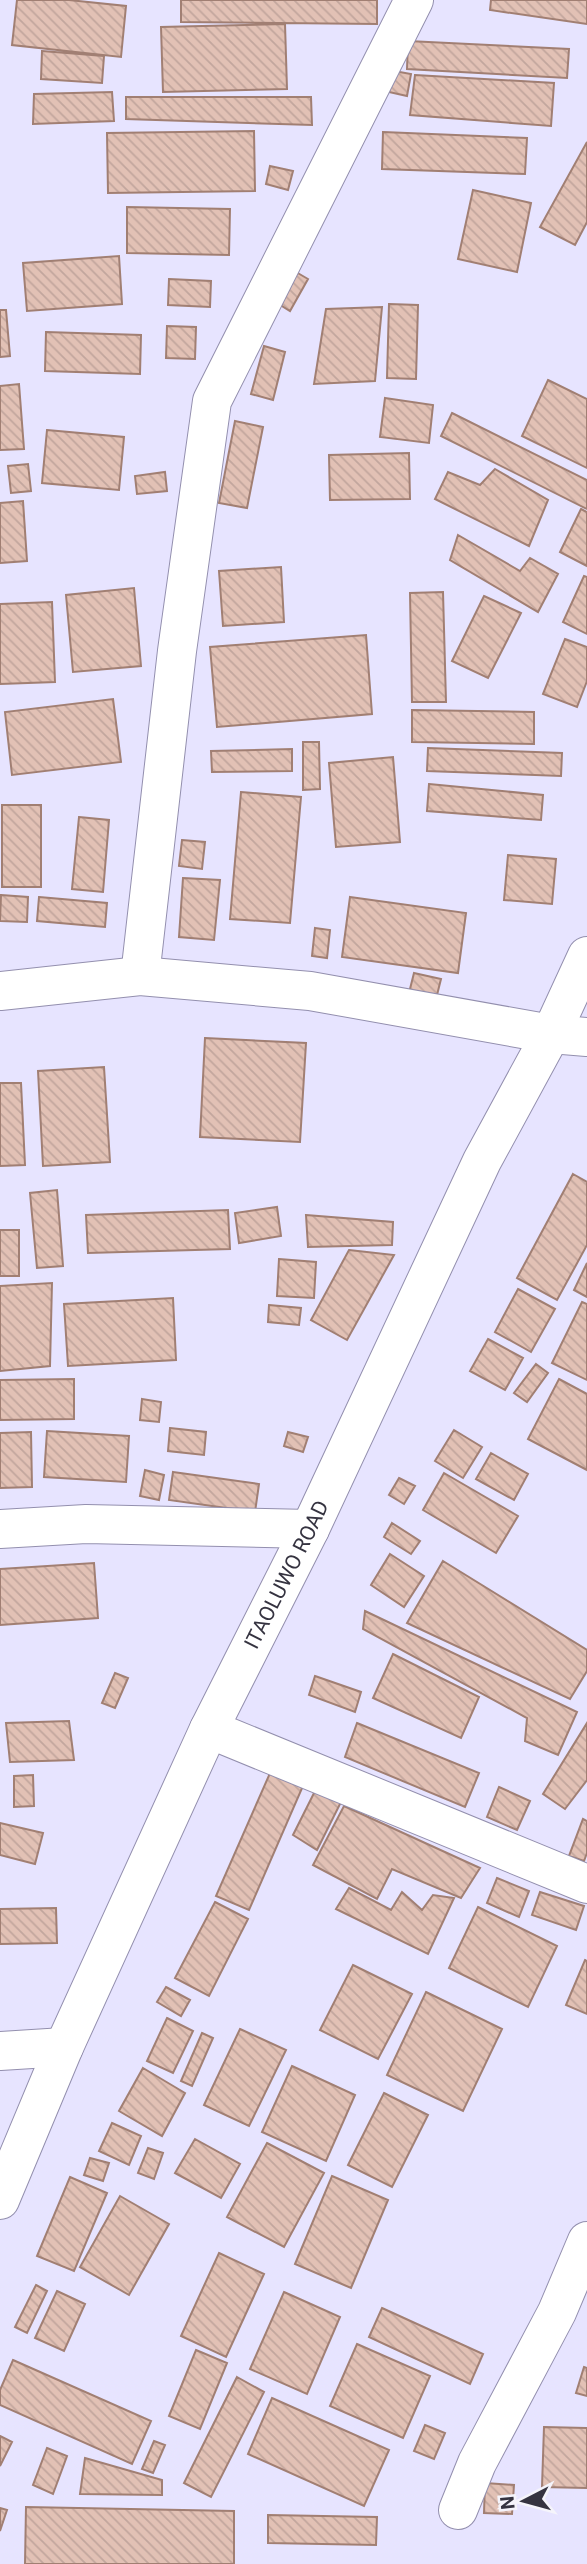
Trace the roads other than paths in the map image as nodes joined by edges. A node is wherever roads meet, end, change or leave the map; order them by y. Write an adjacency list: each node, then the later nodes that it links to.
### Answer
1 (414, 0): 3 (street)
2 (587, 956): 5 (street, ITAOLUWO ROAD)
3 (140, 976): 4 (street); 5 (street)
4 (0, 990)
5 (569, 1035): 6 (street, ITAOLUWO ROAD)
6 (310, 1529): 7 (street); 8 (street, ITAOLUWO ROAD)
7 (0, 1530)
8 (209, 1730): 9 (street); 10 (street, ITAOLUWO ROAD)
9 (585, 1877)
10 (64, 2047): 11 (street); 12 (street, ITAOLUWO ROAD)
11 (0, 2052)
12 (0, 2200)
13 (587, 2241): 14 (street)
14 (458, 2510)

